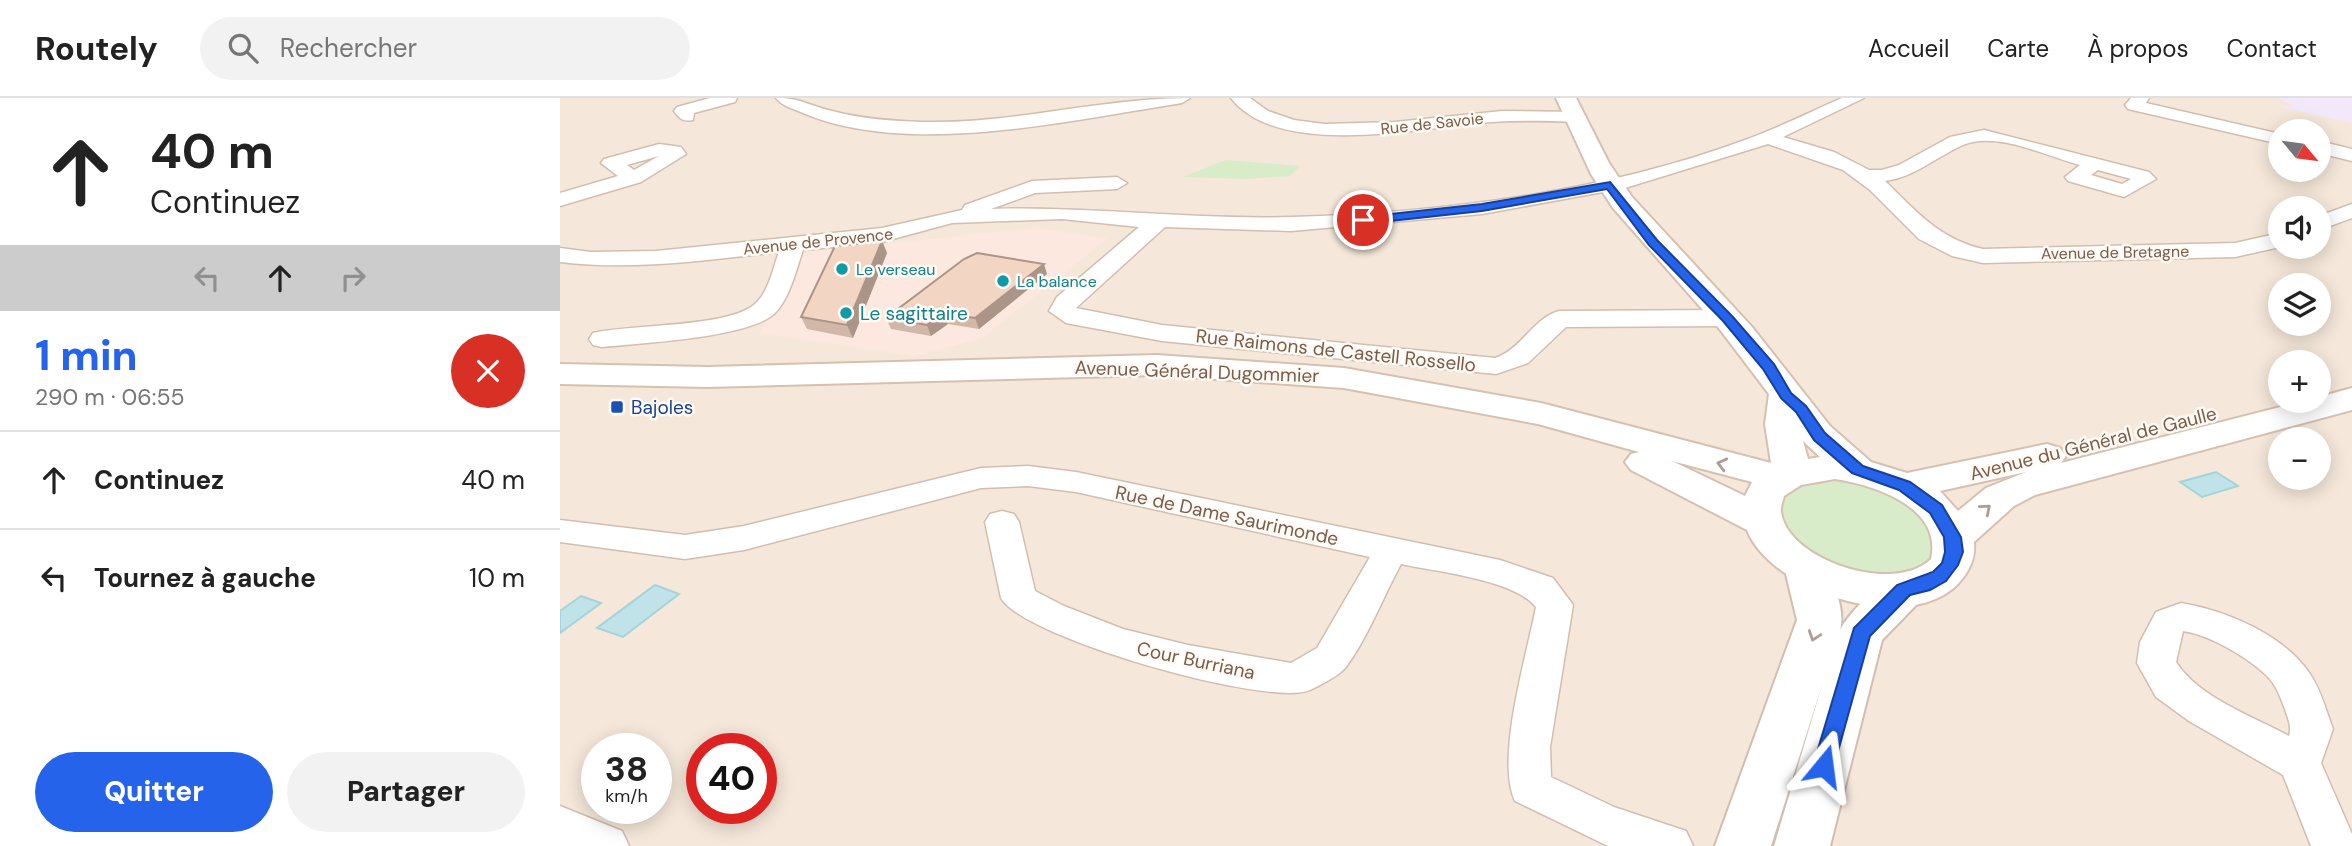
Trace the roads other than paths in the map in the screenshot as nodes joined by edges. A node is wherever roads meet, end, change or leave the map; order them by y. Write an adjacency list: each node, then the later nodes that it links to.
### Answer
1 (729, 98): 10 (street)
2 (784, 98): 13 (street)
3 (1182, 98): 13 (street)
4 (1239, 98): 11 (street, Rue de Savoie)
5 (1480, 98): 11 (street)
6 (1856, 98): 15 (street, Avenue de Provence)
7 (2141, 98): 12 (street)
8 (2154, 98): 12 (street)
9 (1572, 107): 11 (street, Rue de Savoie); 23 (main road)
10 (687, 116)
11 (1492, 117)
12 (2201, 120): 14 (street)
13 (897, 127): 16 (street)
14 (2268, 136)
15 (1768, 138): 20 (street); 23 (street, Avenue de Provence)
16 (882, 149)
17 (2331, 151): 18 (street)
18 (2352, 155)
19 (2095, 163): 20 (street)
20 (1865, 176): 30 (street, Avenue de Bretagne)
21 (634, 178): 24 (street)
22 (1117, 183): 26 (street)
23 (1610, 185): 28 (street, Avenue de Provence); 32 (main road)
24 (560, 200)
25 (2352, 210): 27 (street)
26 (952, 217): 28 (street, Avenue de Provence); 29 (street, Avenue de Provence)
27 (2331, 219)
28 (1159, 221): 32 (street, Rue Raimons de Castell Rossello)
29 (794, 243): 31 (street, Avenue de Provence); 33 (street)
30 (2268, 243)
31 (563, 257)
32 (1727, 318): 38 (main road)
33 (602, 339)
34 (560, 374): 42 (main road, Avenue Général Dugommier, one-way to 34)
35 (2352, 380): 36 (main road)
36 (2331, 385)
37 (560, 387): 44 (main road, Avenue Général Dugommier)
38 (1786, 395): 41 (main road); 42 (main road)
39 (2352, 399): 47 (main road, Avenue du Général de Gaulle, one-way to 39)
40 (2268, 401): 43 (main road, Avenue du Général de Gaulle)
41 (1857, 469): 42 (main road); 43 (main road)
42 (1787, 475): 44 (main road)
43 (1905, 486): 47 (main road)
44 (1761, 520): 49 (main road)
45 (1002, 522): 48 (street, Cour Burriana)
46 (560, 531): 48 (street, Rue de Dame Saurimonde)
47 (1952, 537): 50 (main road)
48 (1391, 551): 54 (street, Rue de Dame Saurimonde)
49 (1807, 570): 50 (main road); 55 (main road, one-way to 55)
50 (1904, 590): 56 (main road)
51 (2300, 763): 57 (street)
52 (560, 827): 53 (street)
53 (606, 846)
54 (1670, 846)
55 (1743, 846)
56 (1802, 846)
57 (2334, 846)

